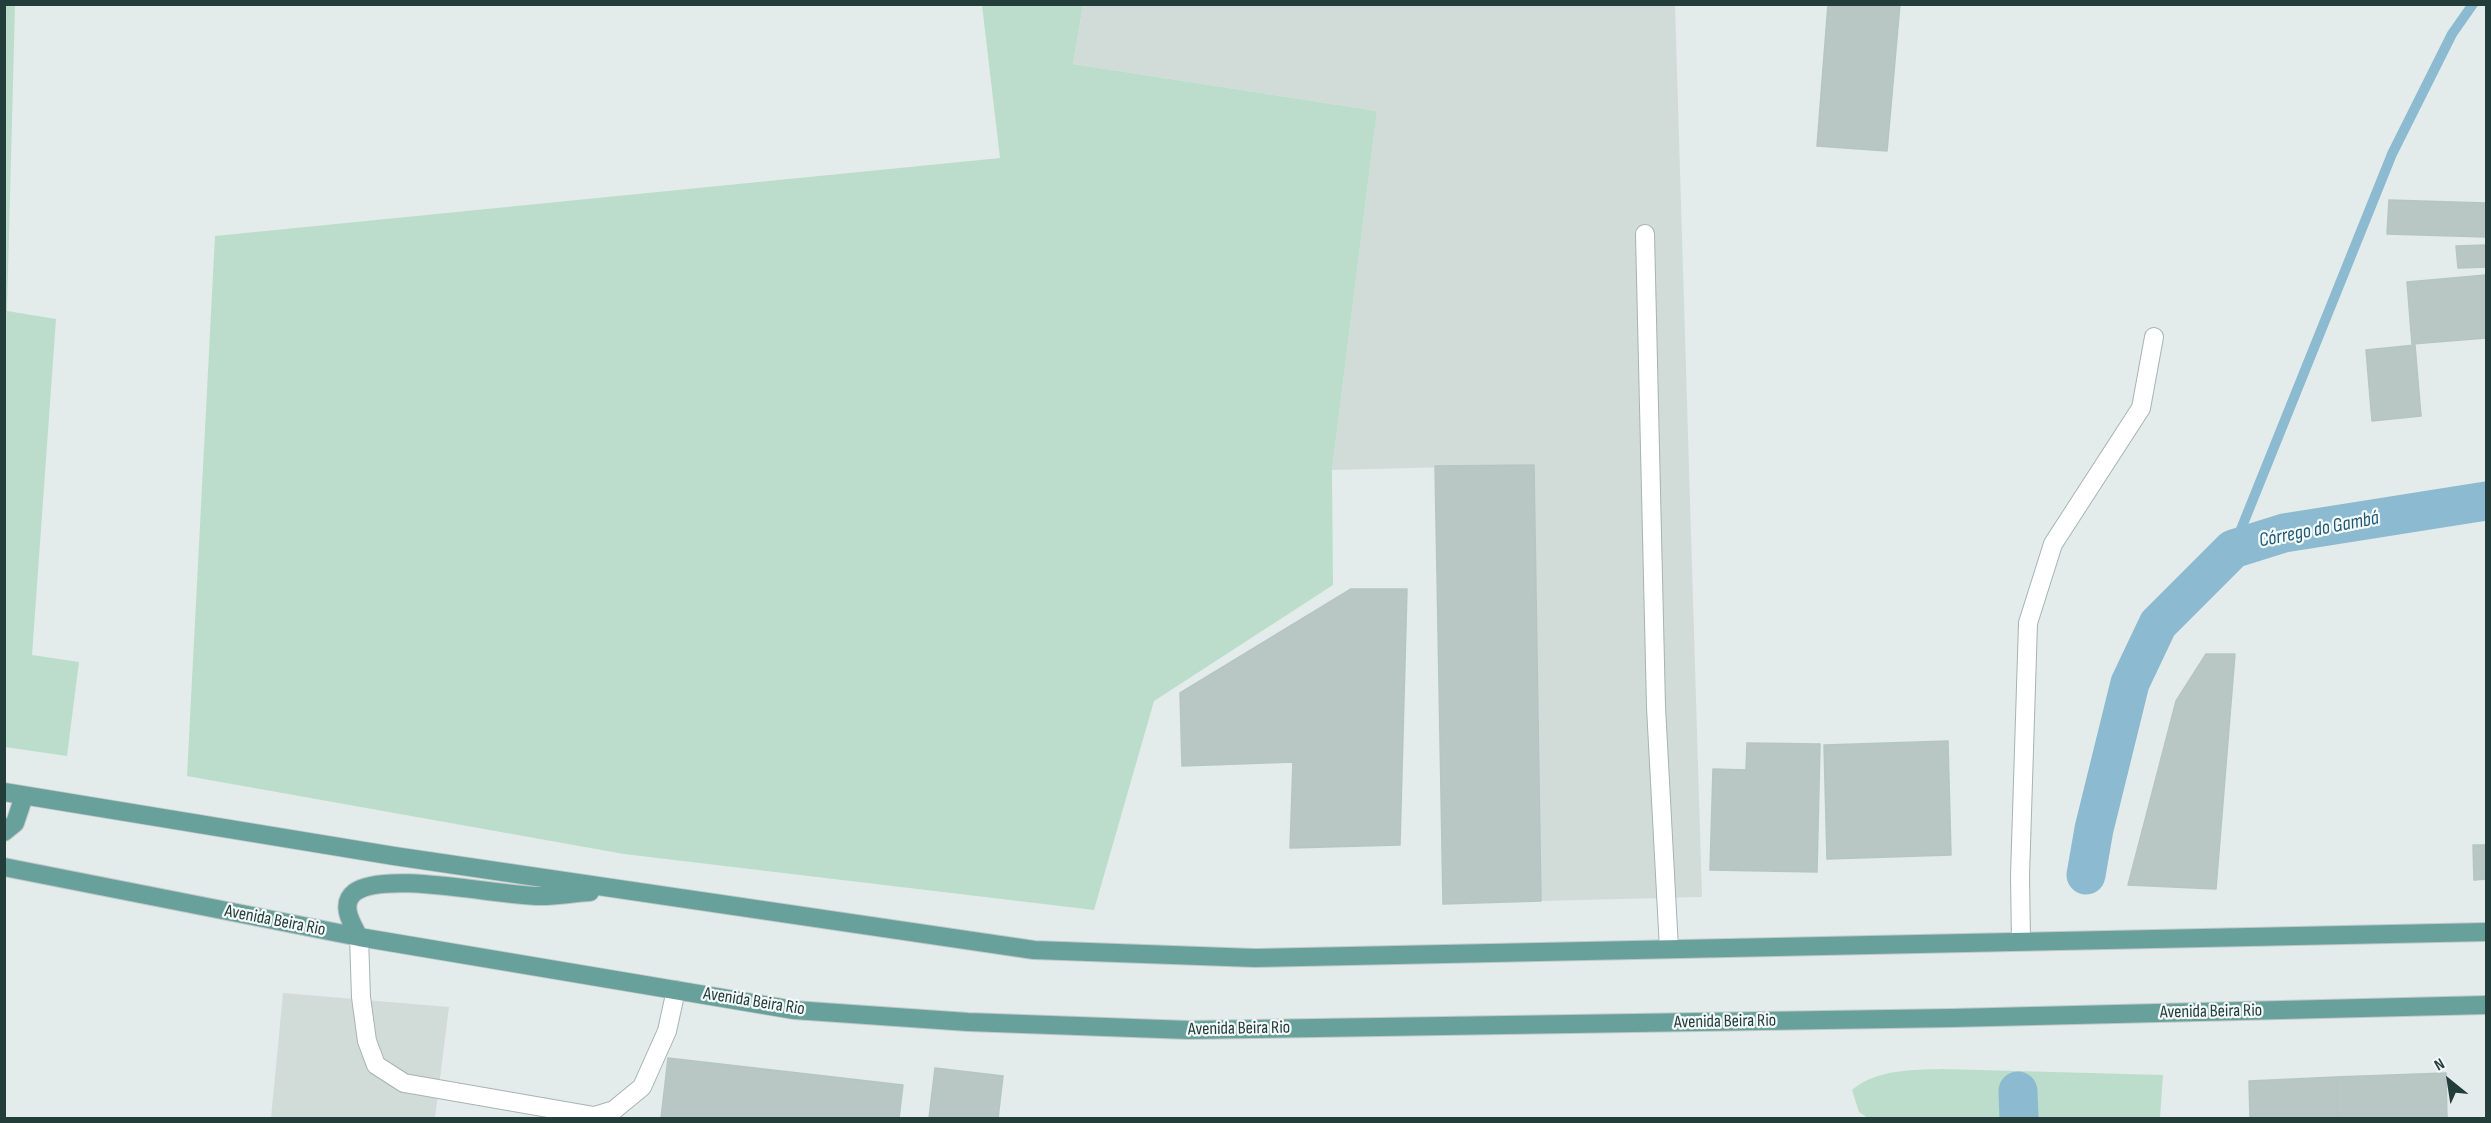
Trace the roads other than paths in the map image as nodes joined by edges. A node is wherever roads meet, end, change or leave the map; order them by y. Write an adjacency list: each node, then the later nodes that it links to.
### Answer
1 (1645, 234): 11 (lane)
2 (2154, 337): 10 (lane)
3 (4, 792): 4 (main road)
4 (24, 796): 5 (main road); 7 (main road)
5 (4, 832)
6 (4, 867): 9 (main road, Avenida Beira Rio)
7 (619, 889): 9 (main road); 11 (main road)
8 (2487, 932): 10 (main road)
9 (359, 937): 12 (main road, Avenida Beira Rio); 14 (lane)
10 (2021, 941): 11 (main road)
11 (1669, 949)
12 (676, 990): 13 (main road, Avenida Beira Rio); 14 (lane)
13 (2487, 1005)
14 (614, 1114)

